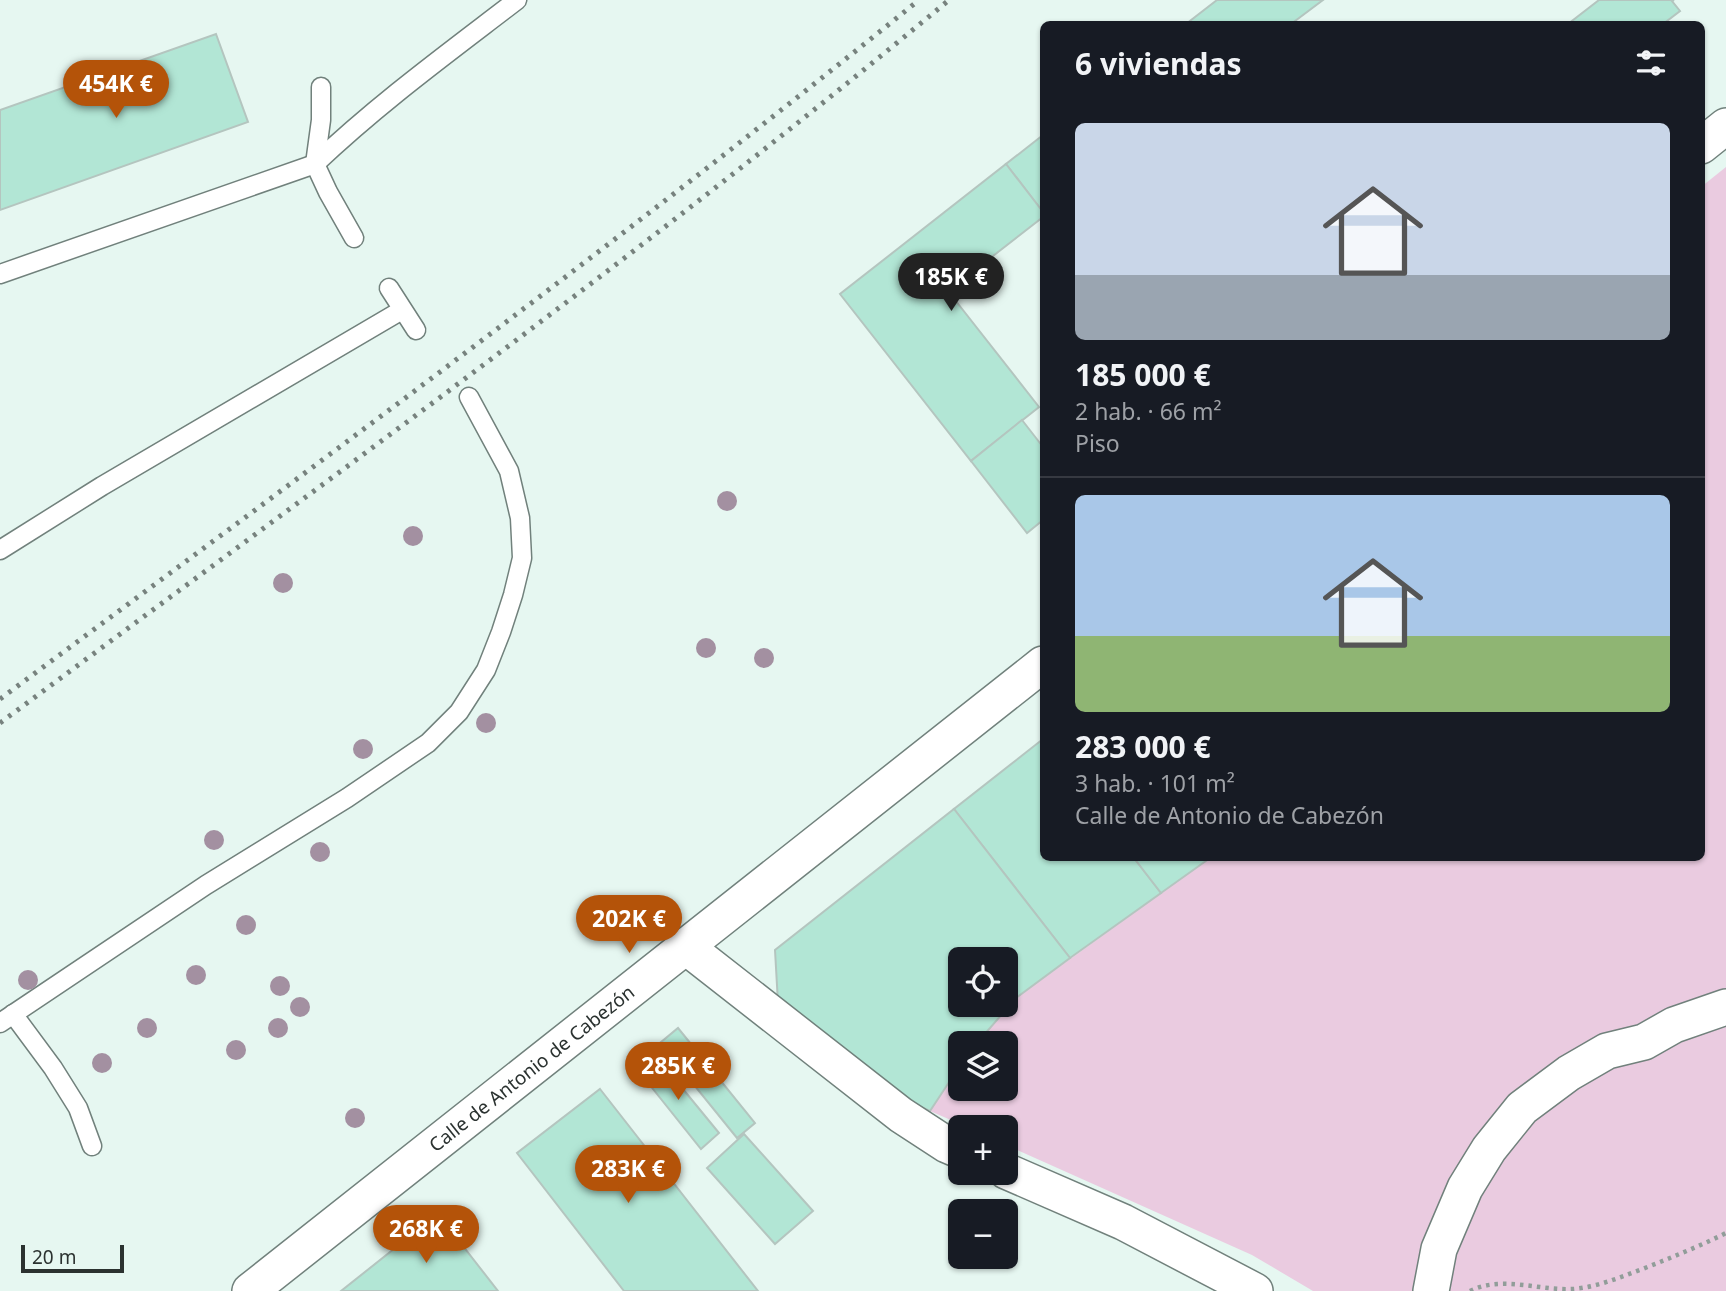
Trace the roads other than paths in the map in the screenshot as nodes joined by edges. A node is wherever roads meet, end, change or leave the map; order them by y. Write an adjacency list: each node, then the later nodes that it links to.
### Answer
1 (517, 0): 5 (lane)
2 (321, 87): 5 (lane)
3 (1726, 126): 4 (street)
4 (1705, 143)
5 (315, 164): 6 (lane); 7 (lane)
6 (354, 238)
7 (0, 274)
8 (388, 288): 9 (lane)
9 (402, 310): 10 (lane); 12 (lane)
10 (416, 330)
11 (469, 397): 16 (lane)
12 (0, 550)
13 (1040, 666): 14 (street, Calle de Antonio de Cabezón)
14 (685, 946): 17 (street); 20 (street, Calle de Antonio de Cabezón)
15 (1726, 1007): 22 (street)
16 (6, 1018): 18 (lane)
17 (948, 1145)
18 (92, 1146)
19 (1018, 1176): 21 (street)
20 (250, 1291)
21 (1255, 1291)
22 (1431, 1291)

